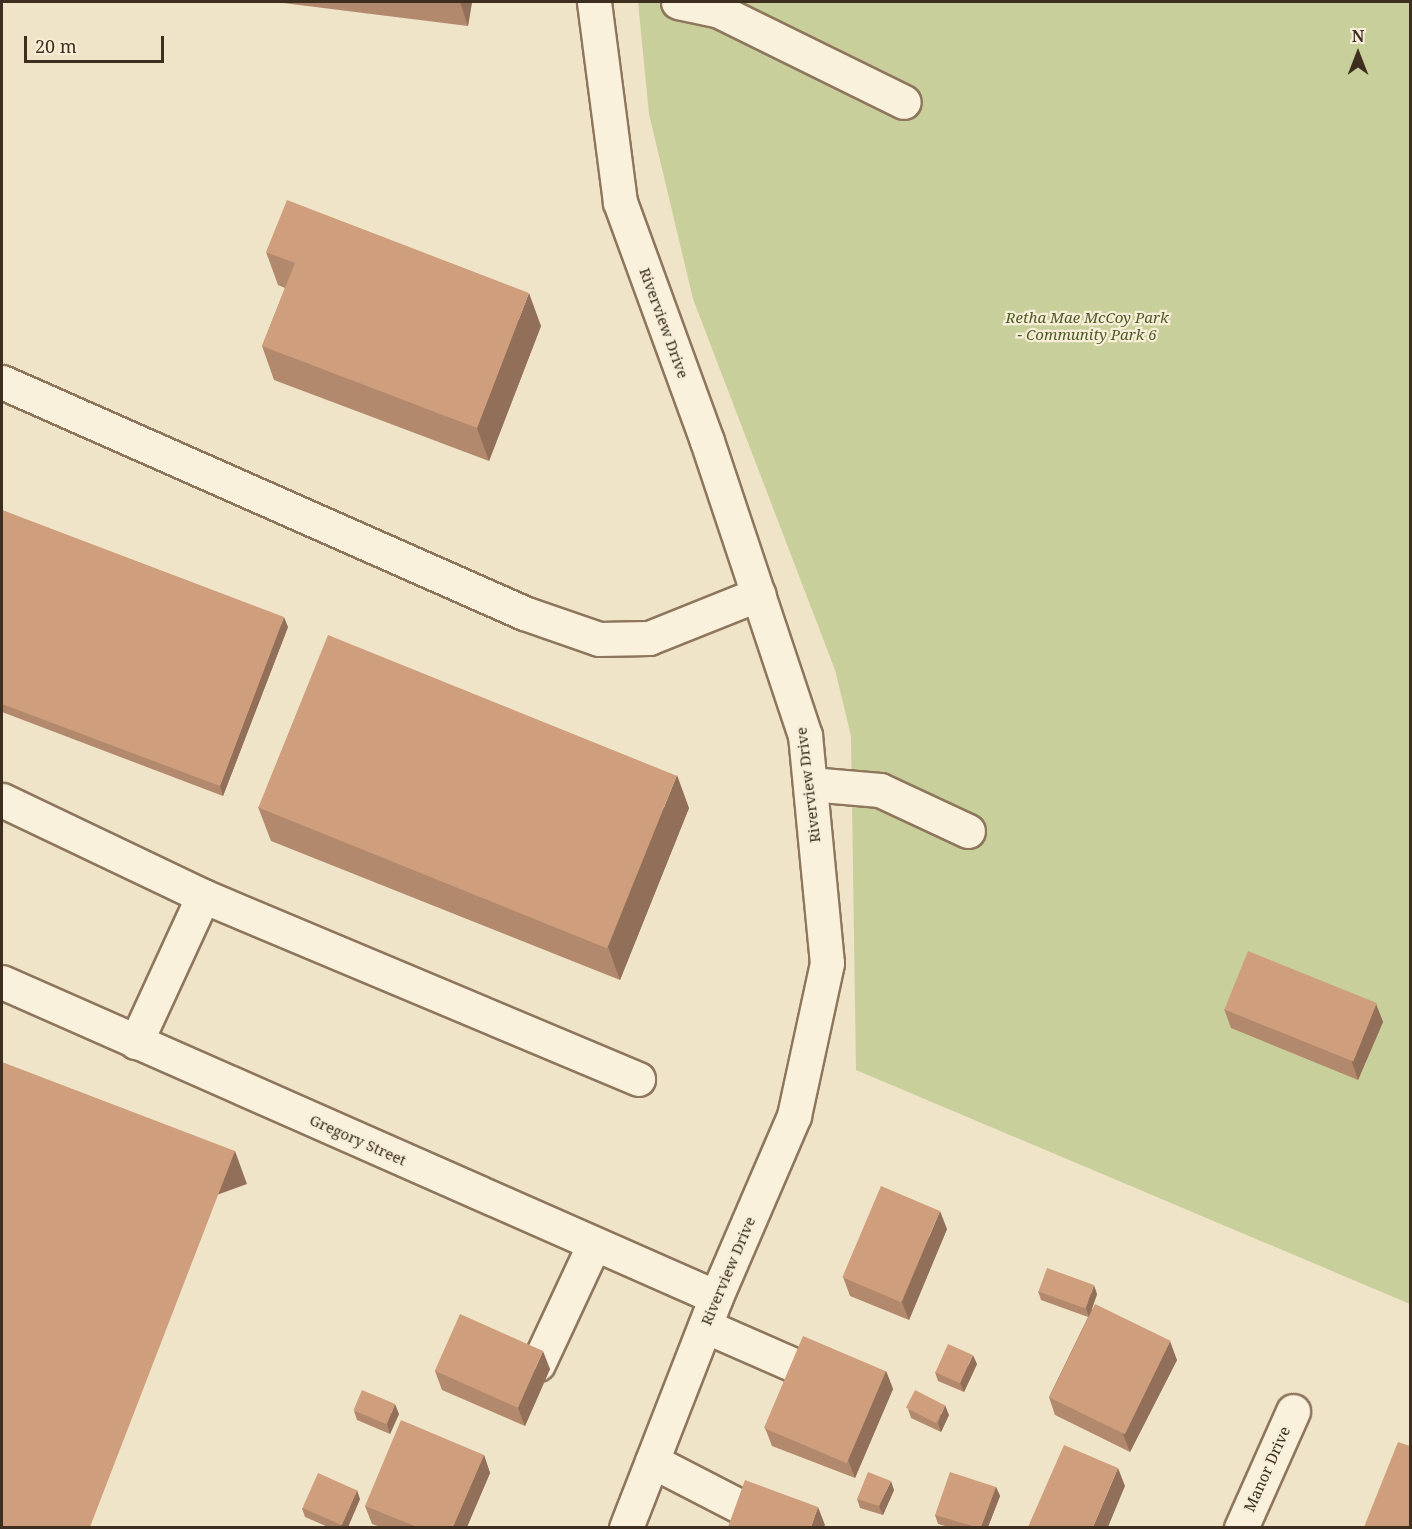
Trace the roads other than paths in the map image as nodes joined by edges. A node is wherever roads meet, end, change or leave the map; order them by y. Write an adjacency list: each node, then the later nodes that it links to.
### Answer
1 (594, 2): 5 (street, Riverview Drive)
2 (678, 2): 3 (street)
3 (904, 102)
4 (2, 382): 5 (street)
5 (759, 594): 6 (street, Riverview Drive)
6 (810, 783): 8 (street); 14 (street, Riverview Drive)
7 (2, 800): 9 (street)
8 (968, 831)
9 (203, 896): 11 (street); 12 (street)
10 (2, 982): 11 (street, Gregory Street)
11 (136, 1042): 13 (street, Gregory Street)
12 (638, 1078)
13 (594, 1244): 14 (street, Gregory Street); 15 (street)
14 (710, 1312): 16 (street, Gregory Street); 18 (street, Riverview Drive)
15 (538, 1364)
16 (796, 1366)
17 (1293, 1412): 21 (street, Manor Drive)
18 (652, 1461): 19 (street); 20 (street, Riverview Drive)
19 (743, 1508)
20 (626, 1527)
21 (1241, 1527)

